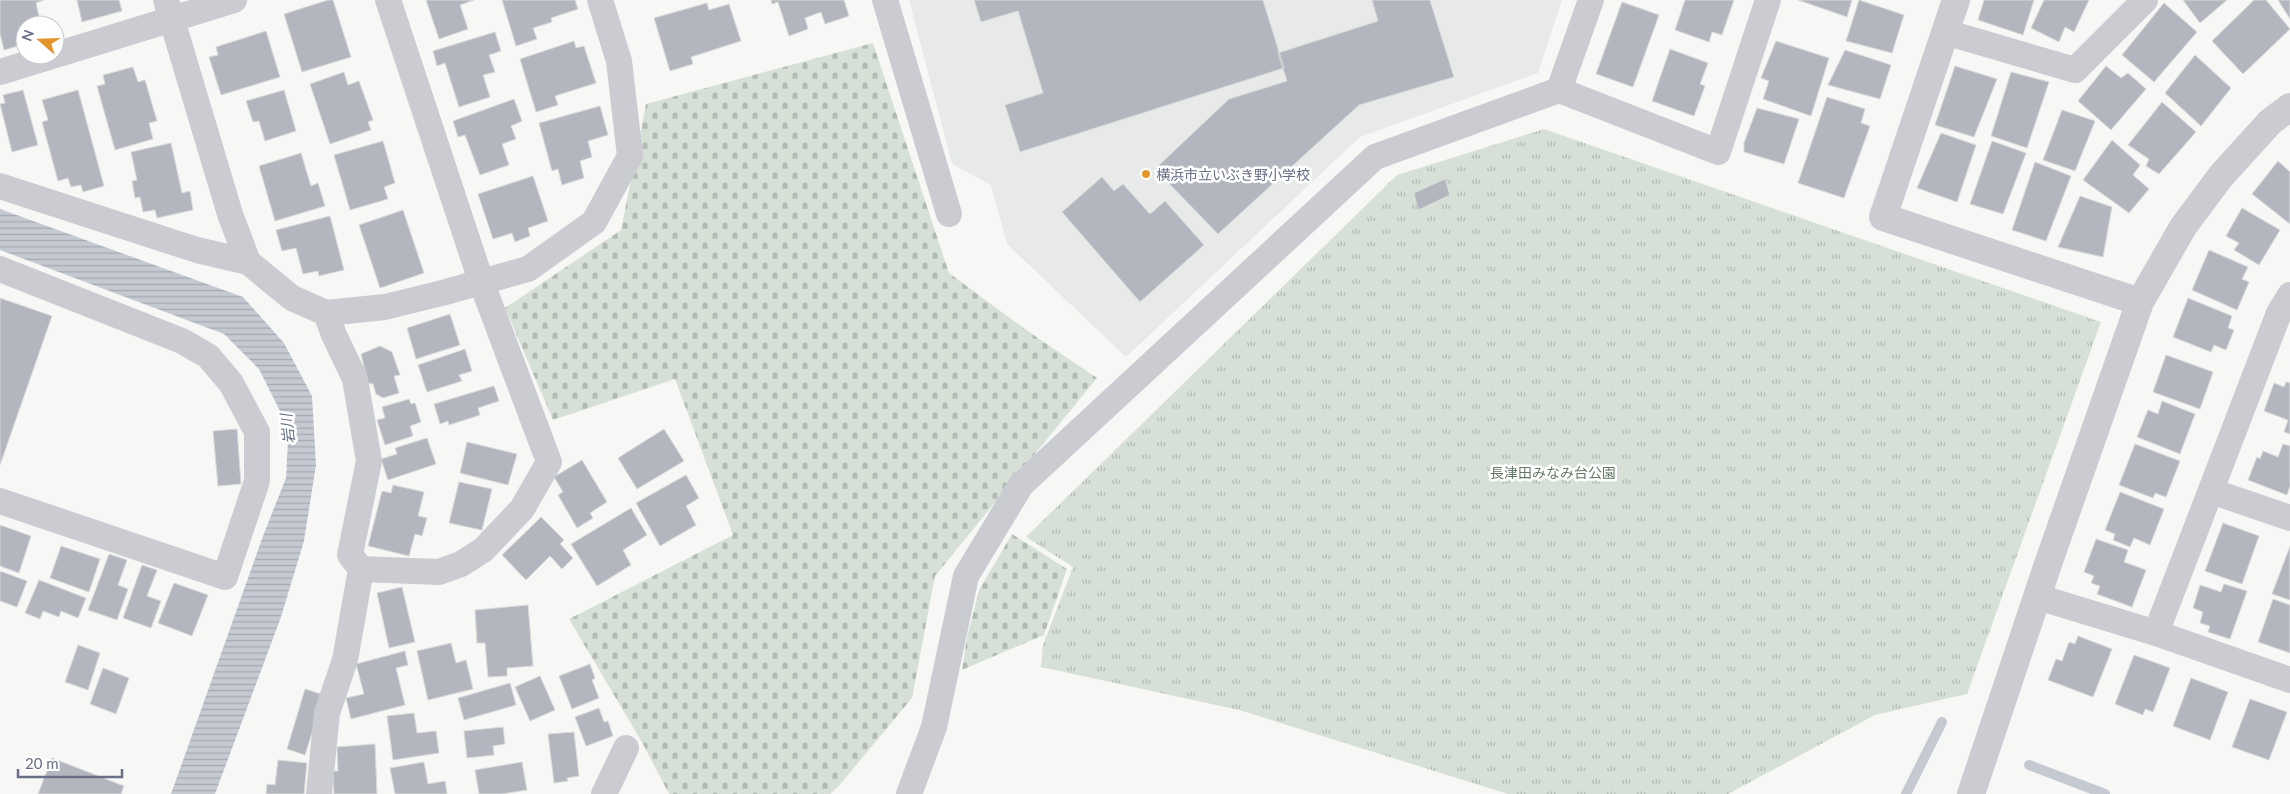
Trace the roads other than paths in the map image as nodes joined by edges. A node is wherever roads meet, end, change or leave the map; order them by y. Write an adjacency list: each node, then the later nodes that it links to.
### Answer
1 (234, 0): 9 (street)
2 (388, 0): 18 (street)
3 (600, 0): 18 (street)
4 (885, 0): 15 (street)
5 (1591, 0): 12 (street)
6 (1768, 0): 12 (street)
7 (1956, 0): 10 (street)
8 (2145, 0): 10 (street)
9 (168, 10): 11 (street); 16 (street)
10 (1945, 32): 20 (street)
11 (0, 72)
12 (1559, 90): 32 (street)
13 (2290, 106): 20 (street)
14 (0, 186): 16 (street)
15 (949, 214)
16 (248, 262): 21 (street)
17 (0, 269): 23 (street)
18 (481, 281): 21 (street); 25 (street)
19 (2290, 295): 22 (street)
20 (2140, 302): 26 (street)
21 (326, 313): 25 (street)
22 (2211, 491): 24 (street); 27 (street)
23 (0, 501)
24 (2290, 518)
25 (361, 569): 30 (street)
26 (2038, 597): 27 (street); 33 (street)
27 (2156, 632): 28 (street)
28 (2290, 680)
29 (626, 748): 31 (street)
30 (318, 794)
31 (604, 794)
32 (909, 794)
33 (1971, 794)

